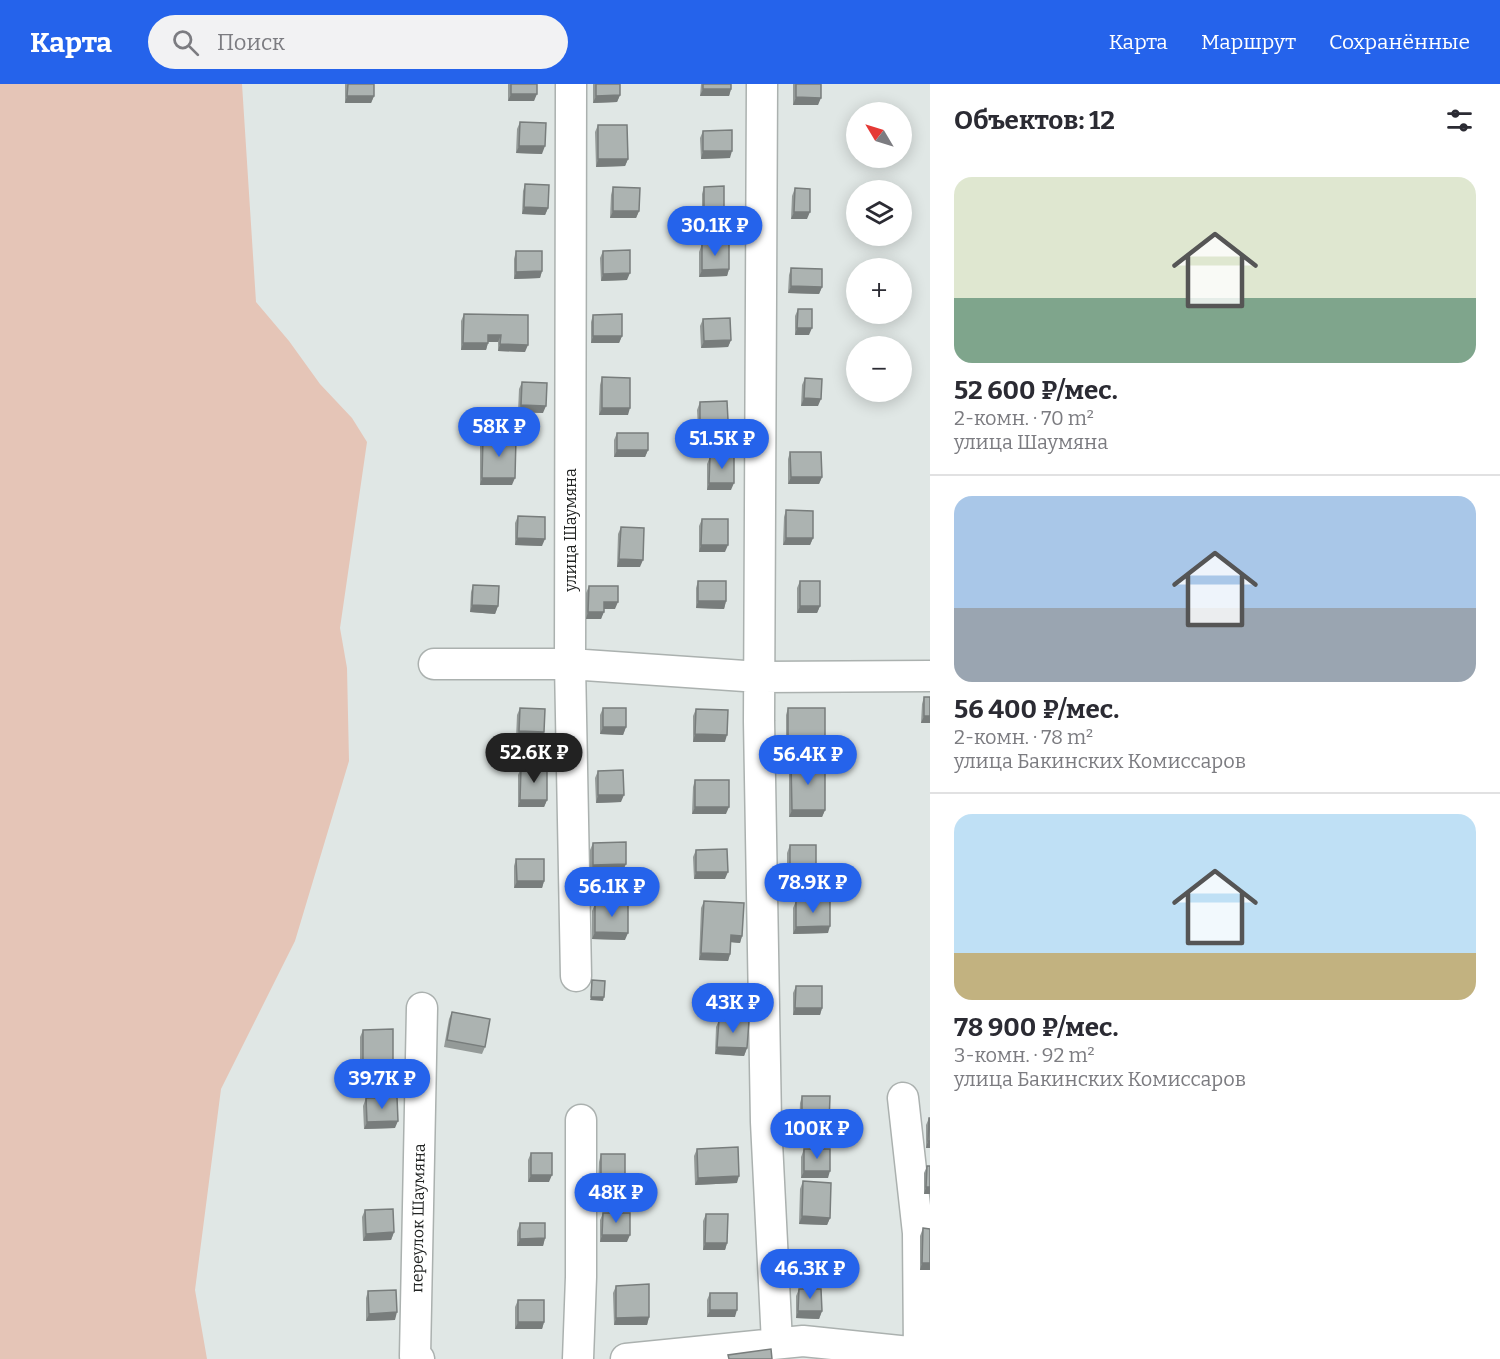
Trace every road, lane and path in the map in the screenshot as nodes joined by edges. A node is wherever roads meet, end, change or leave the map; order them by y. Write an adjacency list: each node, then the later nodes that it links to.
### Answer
1 (571, 84): 4 (street, улица Шаумяна)
2 (762, 84): 6 (street)
3 (434, 664): 4 (street)
4 (570, 664): 6 (street); 7 (street, улица Шаумяна)
5 (930, 676): 6 (street)
6 (759, 677): 11 (street)
7 (576, 976)
8 (422, 1008): 13 (street, переулок Шаумяна)
9 (903, 1098): 12 (street)
10 (581, 1120): 14 (street)
11 (777, 1343): 12 (street); 15 (street)
12 (911, 1354)
13 (417, 1358)
14 (578, 1359)
15 (626, 1359)

